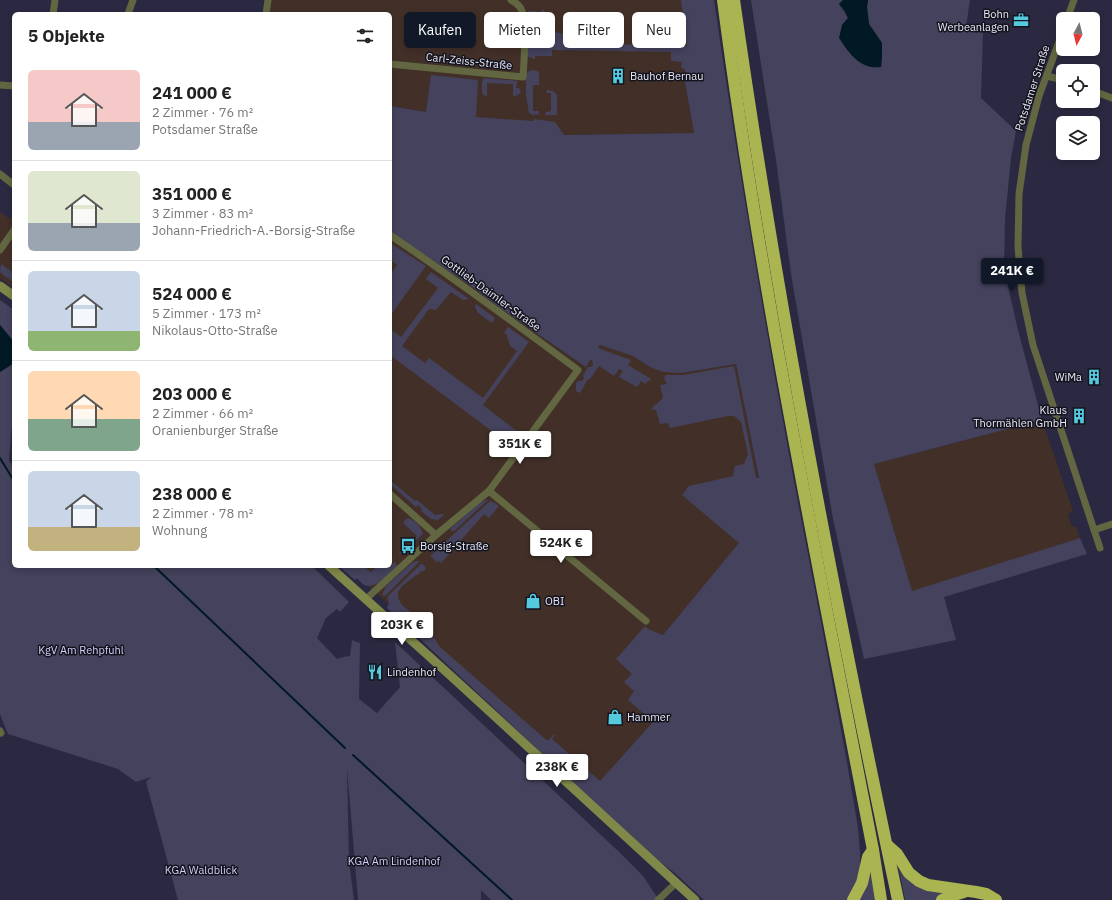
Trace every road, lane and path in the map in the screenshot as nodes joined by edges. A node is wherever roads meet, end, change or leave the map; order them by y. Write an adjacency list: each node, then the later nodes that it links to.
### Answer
1 (55, 0): 8 (street)
2 (133, 0): 9 (street)
3 (268, 0): 10 (street)
4 (511, 0): 13 (street, Carl-Zeiss-Straße)
5 (722, 0): 37 (highway)
6 (734, 0): 36 (highway)
7 (1074, 0): 11 (street)
8 (53, 12)
9 (129, 12)
10 (266, 12)
11 (1070, 12)
12 (1056, 51): 14 (street, Potsdamer Straße)
13 (392, 64)
14 (1047, 76): 15 (street); 30 (street, Potsdamer Straße)
15 (1056, 78)
16 (0, 85): 17 (street)
17 (12, 86)
18 (1100, 94): 19 (street)
19 (1112, 98)
20 (0, 174): 21 (street)
21 (12, 183)
22 (12, 233): 24 (street)
23 (392, 236): 27 (street, Gottlieb-Daimler-Straße)
24 (0, 250)
25 (0, 286): 26 (main road)
26 (12, 295)
27 (489, 491): 31 (street); 35 (street)
28 (392, 496): 31 (street)
29 (1112, 524): 30 (street)
30 (1094, 530): 32 (street, Potsdamer Straße)
31 (436, 535): 34 (street)
32 (1100, 548)
33 (331, 568): 34 (main road)
34 (366, 599): 38 (main road)
35 (646, 620)
36 (887, 845): 39 (highway); 44 (highway)
37 (873, 850): 42 (highway); 43 (highway)
38 (676, 883): 40 (street); 41 (main road)
39 (970, 891): 45 (highway); 46 (highway)
40 (658, 900)
41 (695, 900)
42 (852, 900)
43 (881, 900)
44 (898, 900)
45 (942, 900)
46 (996, 900)

